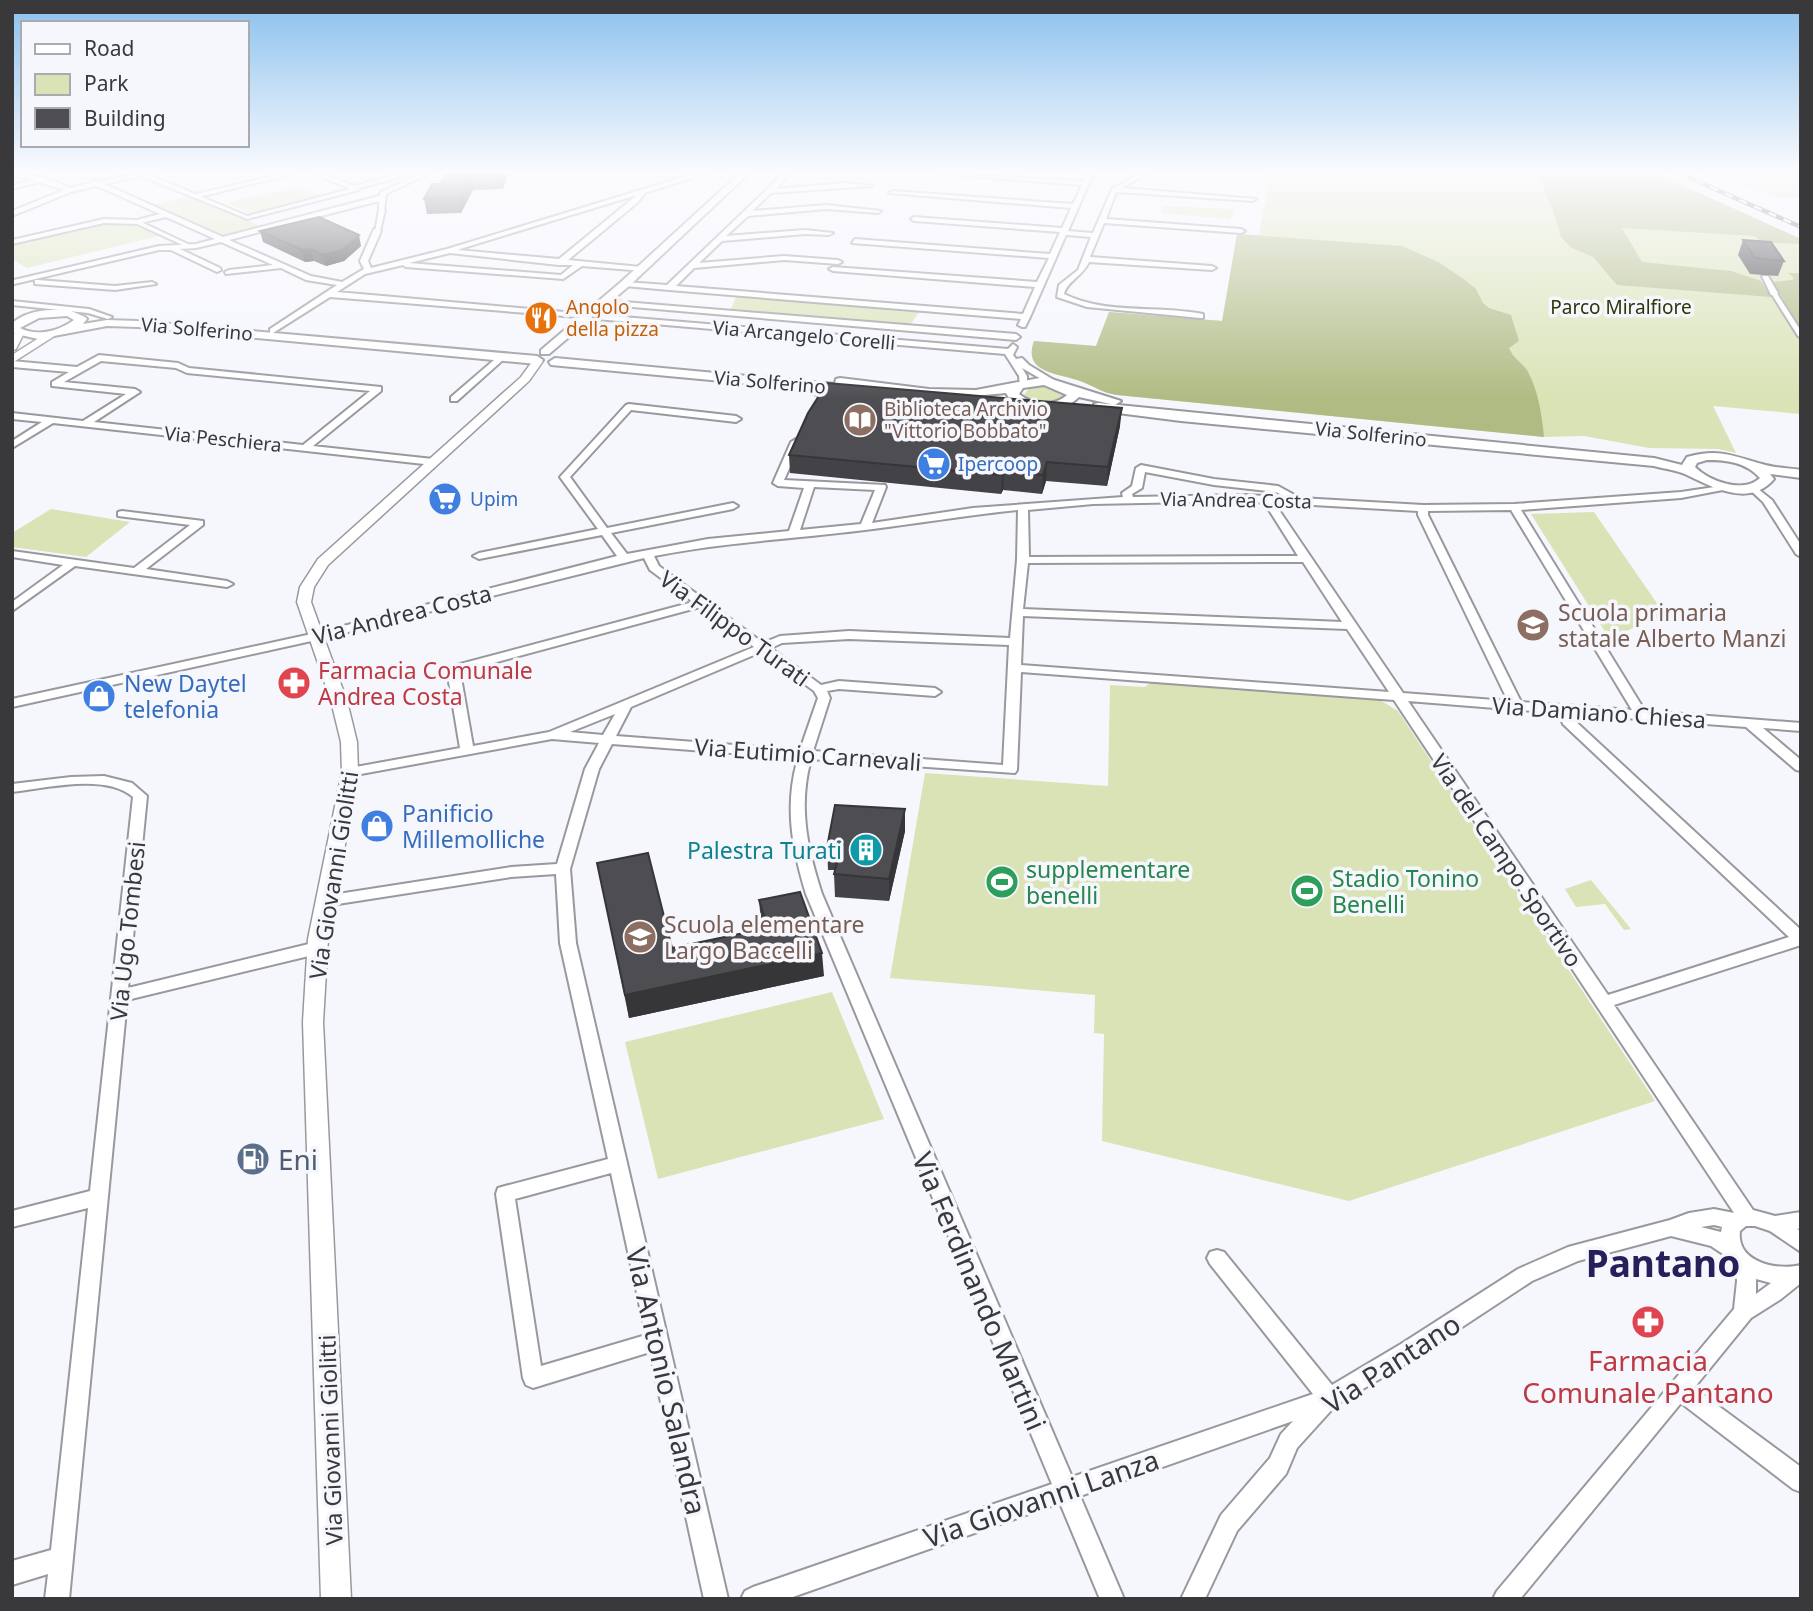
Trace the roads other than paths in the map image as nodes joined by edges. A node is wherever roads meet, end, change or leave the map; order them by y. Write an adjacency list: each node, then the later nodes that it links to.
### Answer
1 (160, 249): 25 (street)
2 (174, 249): 22 (street)
3 (243, 249): 18 (street)
4 (369, 249): 23 (street)
5 (453, 249): 12 (street)
6 (576, 249): 15 (street)
7 (662, 249): 21 (main road)
8 (710, 249): 19 (street)
9 (957, 249): 13 (street)
10 (1056, 249): 13 (street)
11 (1088, 249): 14 (street)
12 (450, 251): 15 (street); 16 (street)
13 (1053, 256): 32 (street)
14 (1084, 259): 20 (street); 41 (street)
15 (559, 263): 17 (street)
16 (394, 264): 17 (street); 23 (street)
17 (579, 264): 21 (street)
18 (281, 266): 24 (street); 30 (street)
19 (691, 266): 32 (street); 33 (street)
20 (1212, 268)
21 (641, 269): 31 (main road)
22 (217, 270)
23 (368, 270): 30 (street)
24 (229, 272)
25 (52, 275): 27 (street); 28 (street)
26 (1765, 278): 34 (street)
27 (15, 282): 28 (street)
28 (32, 282): 29 (street)
29 (152, 284)
30 (343, 284): 35 (street)
31 (625, 284): 33 (street); 36 (main road); 40 (main road)
32 (1040, 285): 43 (street)
33 (669, 288): 43 (street)
34 (1774, 293): 47 (street)
35 (328, 294): 40 (street, Via Arcangelo Corelli); 46 (street)
36 (612, 303): 40 (main road); 48 (street)
37 (12, 306): 38 (main road, Via Solferino); 42 (street, Via Solferino)
38 (43, 314): 39 (main road, Via Solferino); 44 (main road, Via Solferino)
39 (79, 316): 42 (main road, Via Solferino); 45 (main road)
40 (593, 316): 50 (street, Via Arcangelo Corelli); 52 (main road); 53 (main road)
41 (1200, 316)
42 (107, 317): 46 (main road, Via Solferino)
43 (1026, 317): 48 (street)
44 (15, 327): 45 (main road, Via Solferino); 49 (street)
45 (60, 331): 51 (main road, Via Solferino); 54 (street)
46 (273, 331): 52 (main road, Via Solferino)
47 (1801, 336)
48 (1016, 337): 50 (street)
49 (12, 347)
50 (1011, 351): 58 (street); 59 (street)
51 (501, 356): 52 (main road, Via Solferino); 62 (street)
52 (541, 356): 53 (main road, Via Solferino); 56 (street, Via Giovanni Giolitti)
53 (560, 358): 56 (street, Via Giovanni Giolitti); 57 (main road, Via Solferino); 59 (main road, Via Solferino)
54 (12, 362): 55 (street)
55 (79, 370): 68 (street); 71 (street)
56 (525, 379): 73 (street, Via Giovanni Giolitti)
57 (742, 379): 61 (main road, Via Solferino); 61 (street)
58 (1053, 382): 59 (main road, Via Solferino); 60 (main road, Via Solferino)
59 (1019, 385): 63 (main road)
60 (1073, 391): 64 (main road); 72 (main road, Via Solferino)
61 (922, 396): 63 (main road, Via Solferino)
62 (454, 399)
63 (1027, 404): 64 (main road, Via Solferino)
64 (1051, 406): 75 (main road, Via Solferino)
65 (12, 416): 67 (street, Via Peschiera)
66 (736, 419): 93 (street)
67 (52, 420): 68 (street, Via Peschiera); 70 (street)
68 (85, 424): 71 (street, Via Peschiera)
69 (802, 430): 78 (street)
70 (12, 445)
71 (305, 448): 73 (street, Via Peschiera)
72 (1698, 458): 74 (main road, Via Solferino); 75 (main road)
73 (433, 462): 109 (street, Via Giovanni Giolitti)
74 (1758, 468): 76 (main road, Via Solferino); 80 (main road)
75 (1693, 474): 81 (main road, Via Solferino); 82 (street)
76 (1801, 474)
77 (1801, 482): 80 (main road, Via Solferino)
78 (804, 484): 92 (street); 94 (street)
79 (1238, 484): 83 (street); 85 (street); 86 (street)
80 (1759, 486): 81 (main road, Via Solferino); 97 (street)
81 (1724, 487): 82 (street, Via Andrea Costa)
82 (1681, 495): 89 (street, Via Andrea Costa)
83 (1242, 498): 84 (street, Via Andrea Costa); 85 (street, Via Andrea Costa)
84 (1272, 499): 86 (street, Via Andrea Costa); 100 (street, Via del Campo Sportivo)
85 (1129, 500): 88 (street, Via Andrea Costa)
86 (1297, 500): 90 (street, Via Andrea Costa)
87 (733, 506): 93 (street)
88 (1023, 507): 92 (street, Via Andrea Costa); 101 (street)
89 (1514, 507): 90 (street, Via Andrea Costa); 120 (street)
90 (1423, 508): 118 (street)
91 (122, 514): 103 (street)
92 (865, 527): 94 (street, Via Andrea Costa)
93 (604, 530): 98 (street); 99 (street)
94 (793, 535): 95 (street, Via Andrea Costa)
95 (647, 553): 99 (street, Via Andrea Costa); 105 (street, Via Filippo Turati)
96 (12, 554): 102 (street)
97 (1801, 554)
98 (479, 556)
99 (624, 558): 109 (street, Via Andrea Costa)
100 (1306, 559): 101 (street); 108 (street, Via del Campo Sportivo)
101 (1023, 560): 107 (street)
102 (74, 562): 103 (street); 106 (street)
103 (137, 571): 104 (street)
104 (227, 583)
105 (701, 603): 111 (street, Via Filippo Turati); 125 (street)
106 (12, 608)
107 (1017, 612): 108 (street); 110 (street)
108 (1350, 626): 115 (street, Via del Campo Sportivo)
109 (316, 636): 116 (street, Via Andrea Costa); 128 (street, Via Giovanni Giolitti)
110 (1016, 642): 111 (street); 112 (street)
111 (763, 647): 113 (street, Via Filippo Turati); 117 (street)
112 (1015, 668): 115 (street, Via Damiano Chiesa); 126 (street, Via Eutimio Carnevali)
113 (819, 689): 114 (street); 126 (street, Via Filippo Turati)
114 (935, 692)
115 (1398, 697): 118 (street, Via Damiano Chiesa); 136 (street, Via del Campo Sportivo)
116 (12, 703)
117 (625, 705): 123 (street); 124 (street, Via Antonio Salandra)
118 (1517, 706): 119 (street, Via Damiano Chiesa)
119 (1565, 710): 120 (street, Via Damiano Chiesa); 132 (street)
120 (1641, 715): 121 (street, Via Damiano Chiesa)
121 (1749, 723): 122 (street, Via Damiano Chiesa); 127 (street)
122 (1801, 727)
123 (552, 736): 124 (street, Via Eutimio Carnevali); 125 (street)
124 (606, 739): 126 (street, Via Eutimio Carnevali); 130 (street, Via Antonio Salandra)
125 (467, 752): 128 (street)
126 (807, 755): 134 (street, Via Filippo Turati)
127 (1801, 767)
128 (350, 772): 131 (street, Via Giovanni Giolitti)
129 (12, 788): 135 (street, Via Ugo Tombesi)
130 (563, 869): 131 (street); 137 (street, Via Antonio Salandra)
131 (325, 901): 133 (street, Via Giovanni Giolitti)
132 (1801, 939): 136 (street)
133 (317, 948): 135 (street); 157 (street, Via Giovanni Giolitti)
134 (849, 983): 153 (street, Via Ferdinando Martini)
135 (120, 996): 138 (street, Via Ugo Tombesi)
136 (1603, 1003): 140 (street, Via del Campo Sportivo)
137 (617, 1164): 149 (street, Via Antonio Salandra); 149 (street)
138 (99, 1197): 139 (street); 154 (street, Via Ugo Tombesi)
139 (12, 1219)
140 (1742, 1220): 142 (street, Via Pantano); 143 (street, Via Pantano); 145 (street)
141 (1801, 1220): 142 (street)
142 (1776, 1224): 144 (street)
143 (1672, 1228): 145 (street, Via Pantano); 151 (street, Via Pantano)
144 (1801, 1244)
145 (1739, 1257): 147 (street, Via Pantano); 148 (street)
146 (1217, 1258): 151 (street)
147 (1796, 1276): 148 (street)
148 (1744, 1312): 150 (street)
149 (657, 1340): 158 (street, Via Antonio Salandra)
150 (1679, 1389): 152 (street); 162 (street)
151 (1329, 1398): 153 (street, Via Giovanni Lanza); 161 (street, Via Pantano)
152 (1801, 1481)
153 (1065, 1489): 159 (street, Via Giovanni Lanza); 160 (street, Via Ferdinando Martini)
154 (62, 1558): 155 (street); 156 (street, Via Ugo Tombesi)
155 (12, 1573)
156 (57, 1599)
157 (336, 1599)
158 (716, 1599)
159 (753, 1599)
160 (1112, 1599)
161 (1193, 1599)
162 (1506, 1599)

